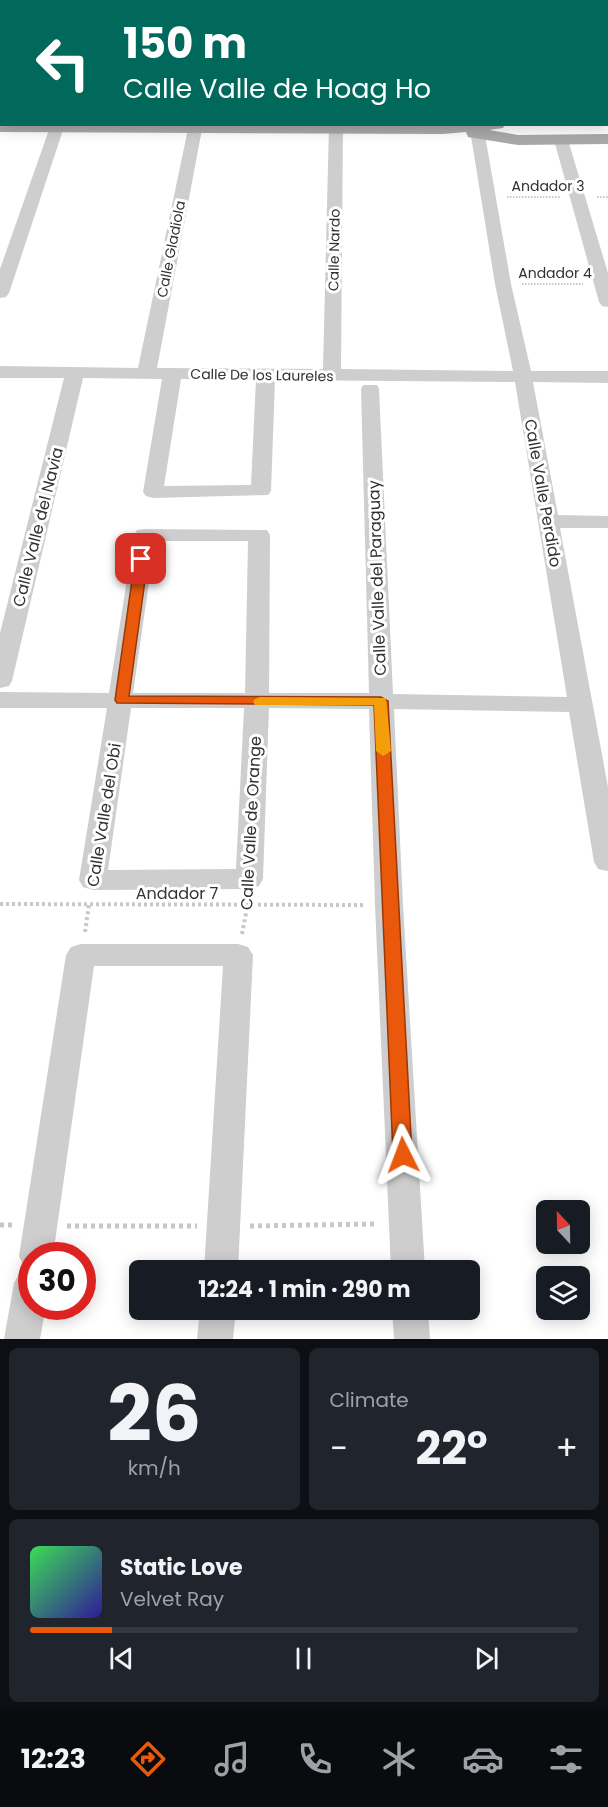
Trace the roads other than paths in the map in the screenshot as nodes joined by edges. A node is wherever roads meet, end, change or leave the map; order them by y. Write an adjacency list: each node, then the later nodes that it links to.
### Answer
1 (0, 126): 2 (main road)
2 (58, 126): 3 (main road); 8 (street)
3 (196, 126): 4 (main road); 12 (street, Calle Gladiola)
4 (336, 127): 5 (main road); 15 (street, Calle Nardo)
5 (476, 128): 6 (main road); 16 (street, Calle Valle Perdido)
6 (546, 135): 7 (main road); 9 (street)
7 (608, 139)
8 (0, 292)
9 (608, 302)
10 (0, 372): 11 (street, Calle De los Laureles)
11 (75, 373): 12 (street, Calle De los Laureles); 22 (street, Calle Valle del Navia)
12 (146, 374): 13 (street, Calle De los Laureles)
13 (171, 374): 14 (street, Calle De los Laureles); 14 (street)
14 (266, 375): 15 (street, Calle De los Laureles)
15 (332, 375): 16 (street, Calle De los Laureles)
16 (523, 376): 17 (street, Calle De los Laureles); 19 (street, Calle Valle Perdido)
17 (608, 377)
18 (370, 389): 25 (street, Calle Valle del Paraguay)
19 (547, 521): 20 (street); 27 (street, Calle Valle Perdido)
20 (608, 522)
21 (259, 535): 24 (street, Calle Valle del Obi); 26 (street, Calle Valle de Orange)
22 (0, 681)
23 (0, 700): 24 (street)
24 (122, 700): 26 (street); 29 (street, Calle Valle del Obi)
25 (381, 701): 26 (street); 27 (street); 32 (street, Calle Valle del Paraguay)
26 (257, 702): 29 (street, Calle Valle de Orange)
27 (580, 705): 28 (street, Calle Valle Perdido)
28 (608, 862)
29 (248, 892)
30 (38, 1242): 31 (street)
31 (222, 1260)
32 (407, 1260)
33 (25, 1320): 36 (street)
34 (217, 1320): 37 (street)
35 (411, 1320): 38 (street)
36 (22, 1339)
37 (215, 1339)
38 (412, 1339)

